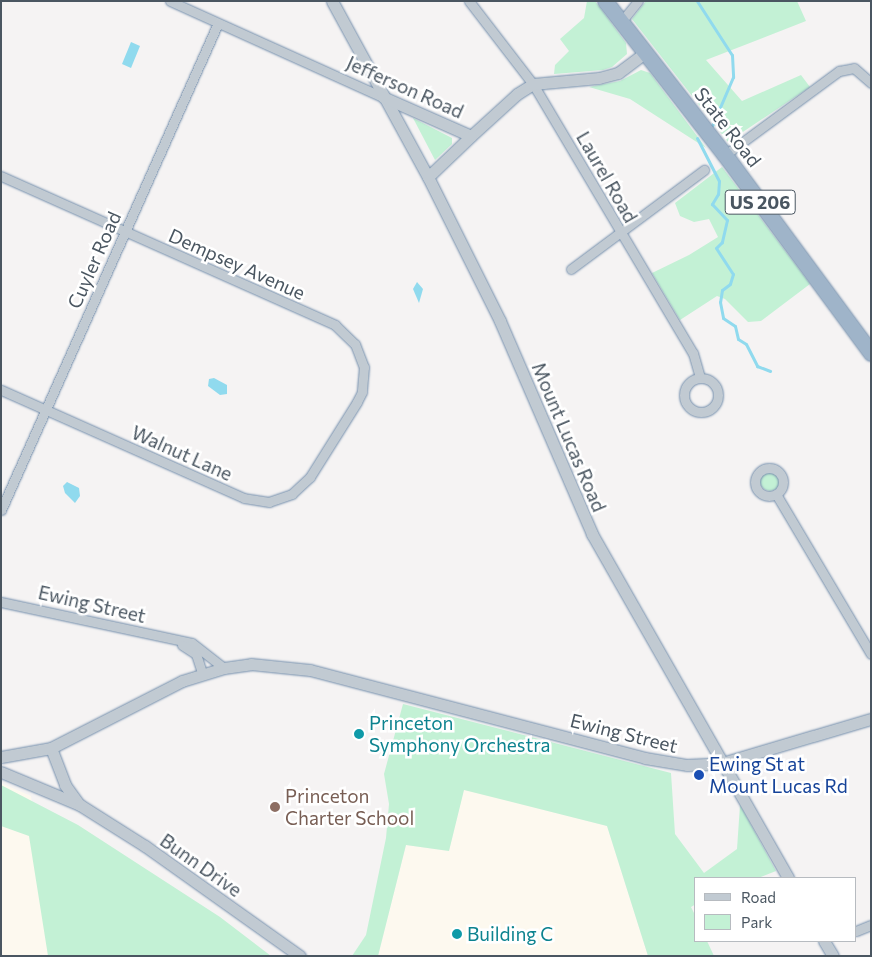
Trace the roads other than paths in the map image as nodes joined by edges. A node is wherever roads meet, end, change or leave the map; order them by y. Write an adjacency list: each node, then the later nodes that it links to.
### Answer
1 (170, 1): 7 (street, Jefferson Road)
2 (332, 1): 11 (street, Mount Lucas Road)
3 (469, 1): 10 (street, Laurel Road)
4 (605, 1): 6 (highway, State Road / US 206)
5 (638, 1): 6 (street)
6 (621, 22): 8 (highway, State Road / US 206)
7 (218, 23): 11 (street, Jefferson Road); 17 (street, Cuyler Road)
8 (645, 53): 10 (street, Jefferson Road); 13 (highway, State Road / US 206)
9 (871, 83): 13 (street)
10 (534, 84): 12 (street, Jefferson Road); 18 (street, Laurel Road)
11 (382, 97): 12 (street, Jefferson Road); 16 (street, Mount Lucas Road)
12 (471, 136): 16 (street)
13 (725, 154): 20 (highway, State Road / US 206)
14 (704, 170): 18 (street)
15 (1, 176): 17 (street, Dempsey Avenue)
16 (428, 177): 35 (street, Mount Lucas Road)
17 (125, 231): 23 (street, Cuyler Road); 24 (street, Dempsey Avenue)
18 (620, 232): 19 (street); 21 (street, Laurel Road)
19 (571, 269)
20 (871, 353)
21 (700, 378)
22 (1, 390): 23 (street, Walnut Lane)
23 (45, 410): 24 (street, Walnut Lane); 26 (street, Cuyler Road)
24 (332, 442)
25 (776, 494): 29 (street)
26 (1, 510)
27 (1, 602): 28 (street, Ewing Street)
28 (175, 641): 30 (street, Ewing Street); 31 (street, Ewing Street)
29 (871, 654)
30 (224, 668): 31 (street, Ewing Street); 35 (street, Ewing Street)
31 (202, 673): 33 (street, Ewing Street)
32 (871, 719): 35 (street, Ewing Street)
33 (51, 748): 34 (street, Ewing Street); 37 (street, Bunn Drive)
34 (1, 757)
35 (722, 763): 38 (street, Mount Lucas Road)
36 (1, 772): 37 (street, Bunn Drive)
37 (80, 805): 42 (street, Bunn Drive)
38 (787, 877)
39 (871, 925): 40 (street)
40 (857, 931)
41 (828, 942): 43 (street)
42 (300, 956)
43 (833, 956)

